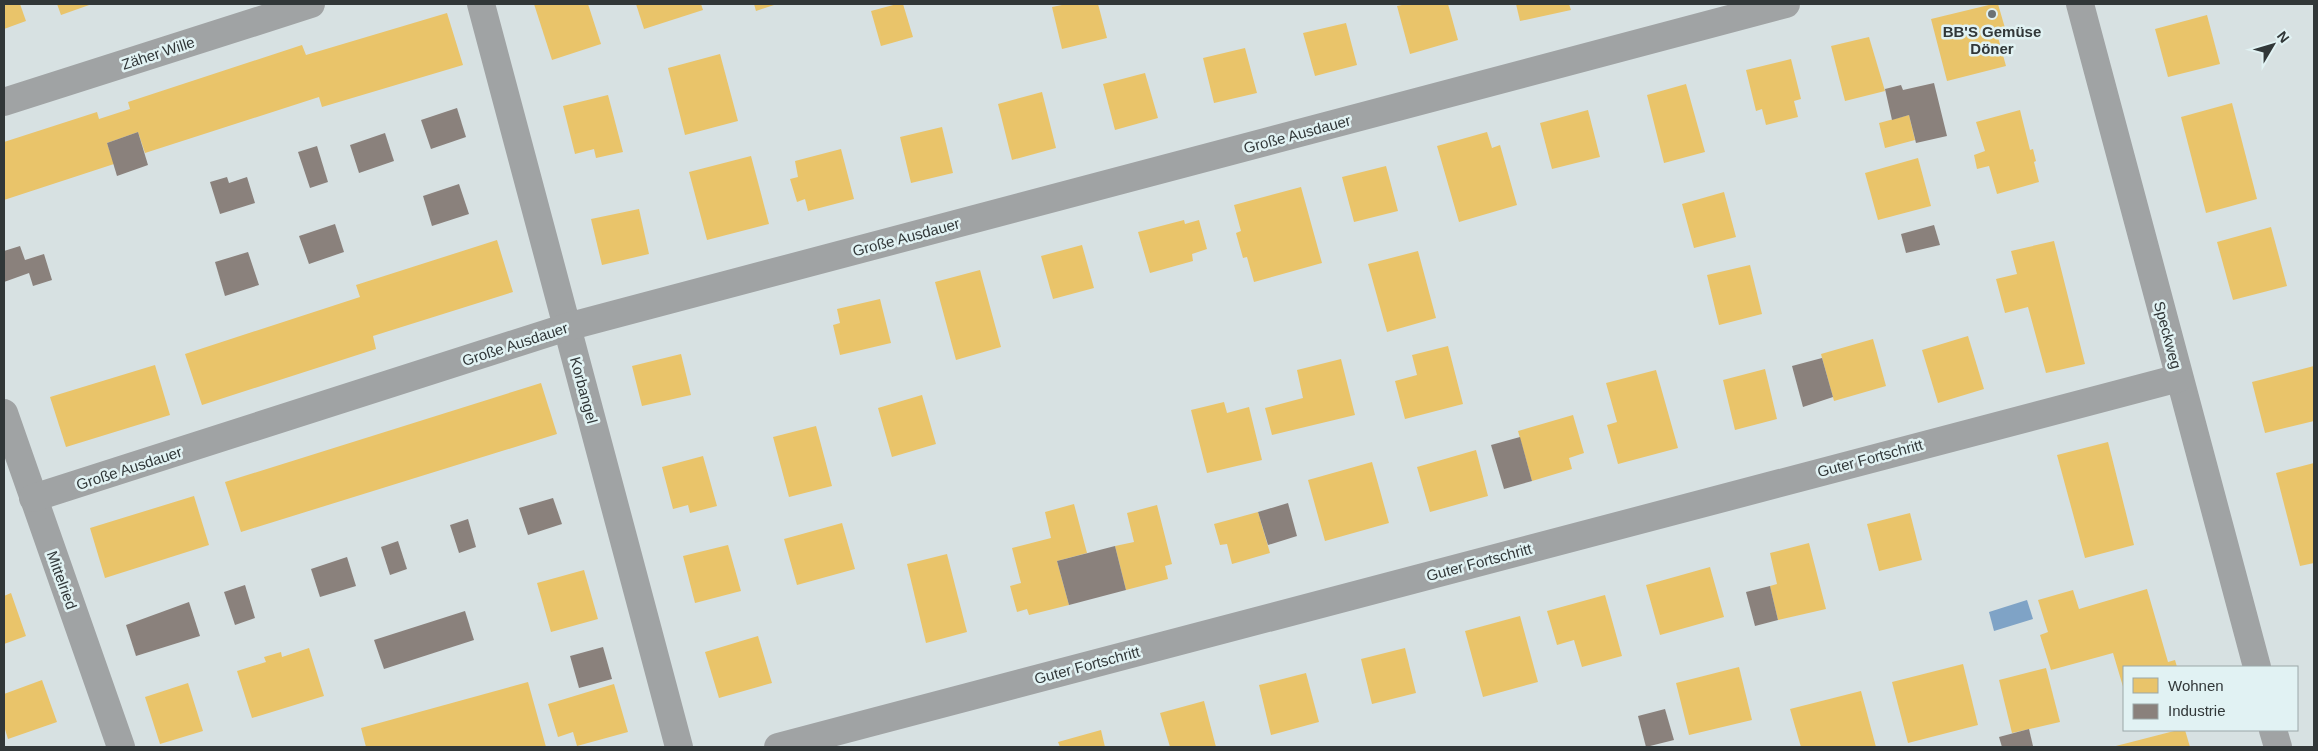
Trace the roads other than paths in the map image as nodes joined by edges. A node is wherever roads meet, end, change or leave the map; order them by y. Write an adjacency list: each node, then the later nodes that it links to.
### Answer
1 (311, 4): 5 (street, Zäher Wille)
2 (480, 4): 6 (street, Korbangel)
3 (1786, 4): 6 (street, Große Ausdauer)
4 (2080, 4): 7 (street, Speckweg)
5 (4, 102)
6 (567, 327): 9 (street, Große Ausdauer); 13 (street, Korbangel)
7 (2179, 378): 10 (street, Speckweg); 14 (street, Guter Fortschritt)
8 (4, 413): 9 (street, Mittelried)
9 (33, 498): 12 (street, Mittelried)
10 (2257, 666)
11 (2273, 731): 15 (street)
12 (121, 747)
13 (679, 747)
14 (778, 747)
15 (2278, 747)

